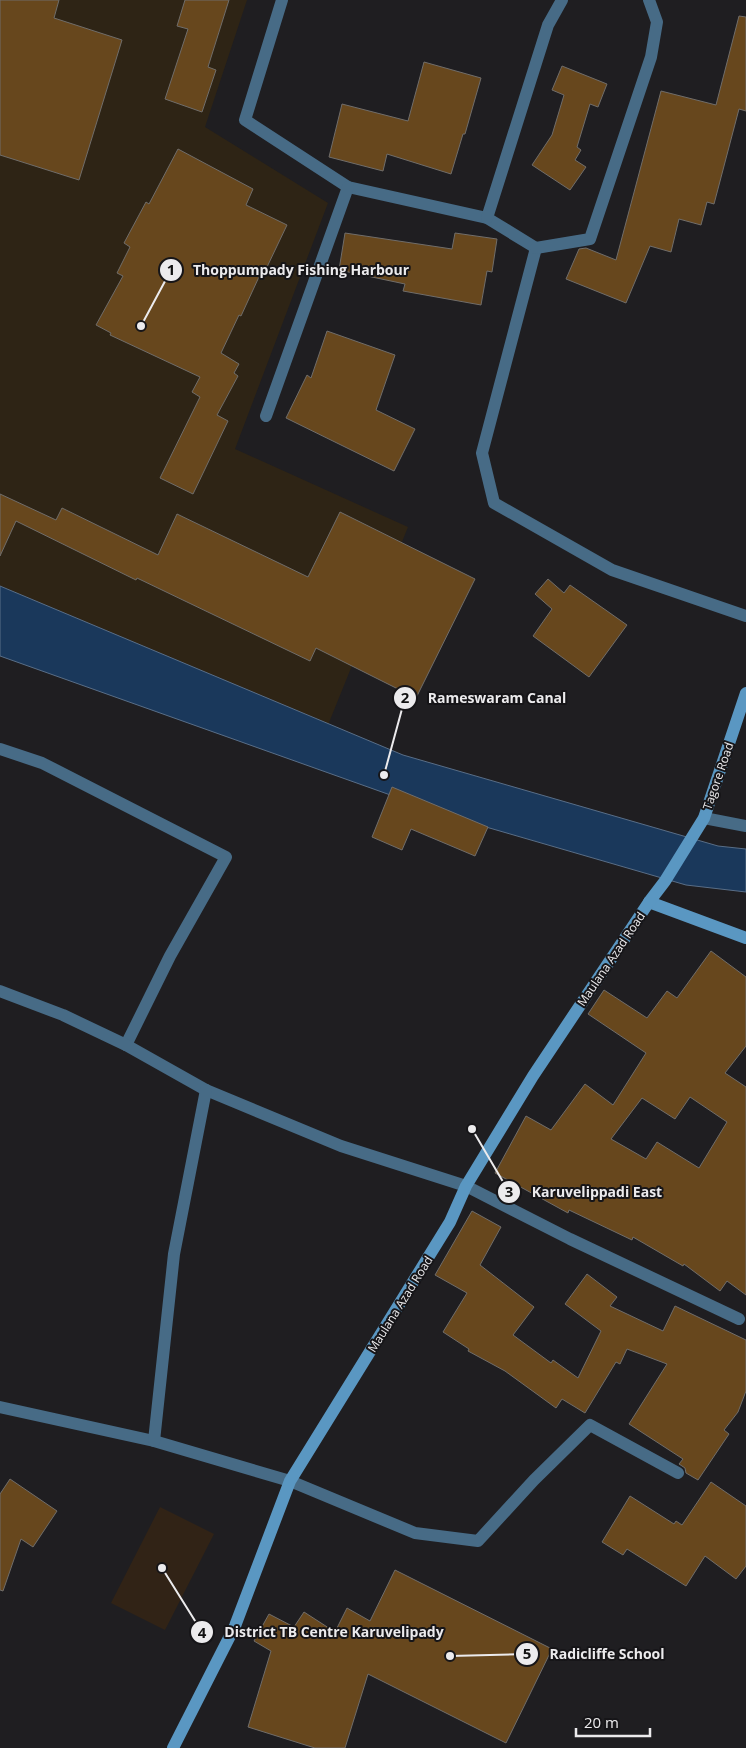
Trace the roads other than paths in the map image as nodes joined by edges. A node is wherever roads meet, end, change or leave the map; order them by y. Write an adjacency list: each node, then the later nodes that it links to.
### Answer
1 (282, 0): 4 (street)
2 (562, 0): 5 (street)
3 (650, 0): 6 (street)
4 (348, 187): 5 (street); 7 (street)
5 (487, 218): 6 (street)
6 (536, 248): 8 (street)
7 (266, 416)
8 (746, 616)
9 (746, 693): 11 (main road, Tagore Road)
10 (0, 749): 17 (street)
11 (701, 822): 12 (street); 13 (main road, Tagore Road)
12 (746, 826)
13 (665, 881): 14 (main road, Maulana Azad Road)
14 (649, 902): 15 (main road); 19 (main road, Maulana Azad Road)
15 (746, 938)
16 (0, 991): 17 (street)
17 (126, 1045): 18 (street)
18 (206, 1090): 19 (street); 22 (street)
19 (466, 1186): 20 (street); 24 (main road, Maulana Azad Road)
20 (739, 1319)
21 (0, 1407): 22 (street)
22 (154, 1441): 24 (street)
23 (678, 1473): 24 (street)
24 (290, 1481): 25 (main road, Maulana Azad Road)
25 (173, 1748)

